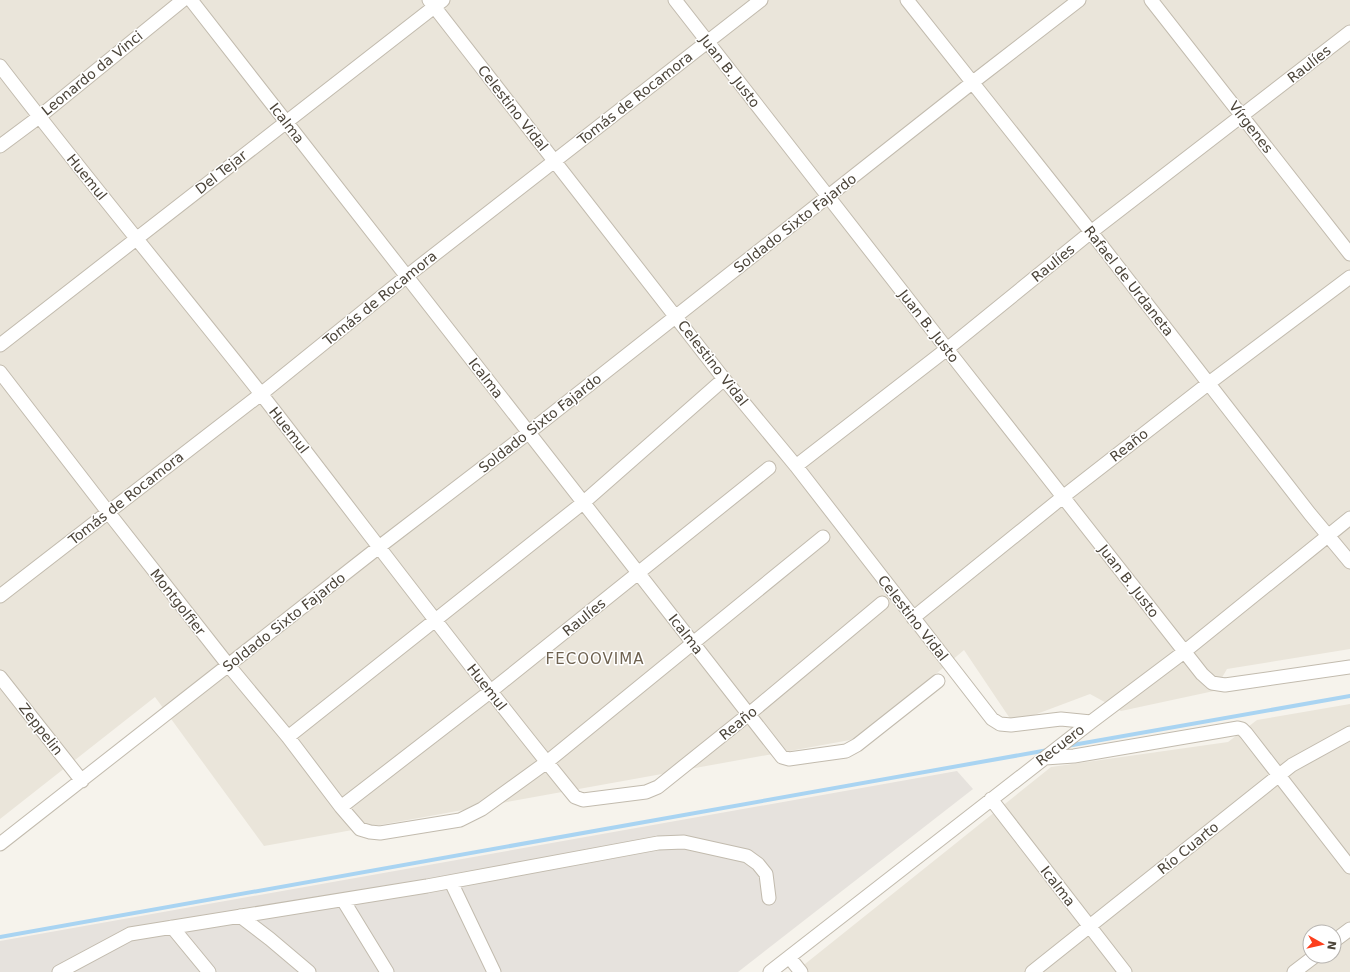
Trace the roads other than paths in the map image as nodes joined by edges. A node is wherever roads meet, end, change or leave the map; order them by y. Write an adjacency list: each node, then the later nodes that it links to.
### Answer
1 (183, 0): 13 (street, Leonardo da Vinci)
2 (191, 0): 15 (street, Icalma)
3 (675, 0): 10 (street, Juan B. Justo)
4 (761, 0): 10 (street, Tomás de Rocamora)
5 (907, 0): 12 (street, Rafael de Urdaneta)
6 (1079, 0): 12 (street, Soldado Sixto Fajardo)
7 (1151, 0): 14 (street, Vírgenes)
8 (435, 2): 15 (street, Del Tejar); 17 (street, Celestino Vidal)
9 (1350, 32): 14 (street, Raulíes)
10 (707, 42): 17 (street, Tomás de Rocamora); 18 (street, Juan B. Justo)
11 (0, 66): 13 (street, Huemul)
12 (973, 82): 18 (street, Soldado Sixto Fajardo); 19 (street, Rafael de Urdaneta)
13 (39, 116): 16 (street, Leonardo da Vinci); 20 (street, Huemul)
14 (1242, 116): 19 (street, Raulíes); 21 (street, Vírgenes)
15 (286, 122): 20 (street, Del Tejar); 22 (street, Icalma)
16 (0, 146)
17 (554, 161): 22 (street, Tomás de Rocamora); 24 (street, Celestino Vidal)
18 (828, 197): 24 (street, Soldado Sixto Fajardo); 26 (street, Juan B. Justo)
19 (1091, 232): 26 (street, Raulíes); 29 (street, Rafael de Urdaneta)
20 (136, 238): 25 (street, Del Tejar); 30 (street, Huemul)
21 (1350, 254)
22 (407, 276): 30 (street, Tomás de Rocamora); 31 (street, Icalma)
23 (1350, 277): 29 (street, Reaño)
24 (676, 316): 28 (street, Celestino Vidal); 31 (street, Soldado Sixto Fajardo)
25 (0, 345)
26 (947, 349): 32 (street, Raulíes); 34 (street, Juan B. Justo)
27 (0, 372): 36 (street, Montgolfier)
28 (724, 379): 32 (street, Celestino Vidal); 35 (street)
29 (1209, 382): 34 (street, Reaño); 39 (street, Rafael de Urdaneta)
30 (261, 394): 36 (street, Tomás de Rocamora); 40 (street, Huemul)
31 (528, 433): 35 (street, Icalma); 40 (street, Soldado Sixto Fajardo)
32 (796, 466): 45 (street, Celestino Vidal)
33 (769, 468): 42 (street, Raulíes)
34 (1064, 496): 45 (street, Reaño); 48 (street, Juan B. Justo)
35 (584, 502): 42 (street, Icalma); 46 (street)
36 (108, 512): 43 (street, Tomás de Rocamora); 49 (street, Montgolfier)
37 (1350, 518): 39 (street, Recuero)
38 (823, 536): 47 (street)
39 (1329, 536): 41 (street, Rafael de Urdaneta); 48 (street, Recuero)
40 (379, 547): 46 (street, Huemul); 49 (street, Soldado Sixto Fajardo)
41 (1350, 562)
42 (639, 574): 47 (street, Icalma); 53 (street, Raulíes)
43 (0, 596)
44 (882, 603): 54 (street, Reaño)
45 (913, 618): 55 (street, Celestino Vidal)
46 (436, 620): 53 (street, Huemul); 57 (street)
47 (693, 643): 54 (street, Icalma); 59 (street)
48 (1184, 652): 50 (street, Juan B. Justo); 55 (street, Recuero)
49 (229, 666): 57 (street, Montgolfier); 61 (street, Soldado Sixto Fajardo)
50 (1350, 667)
51 (0, 677): 61 (street, Zeppelin)
52 (938, 681): 54 (street, Icalma)
53 (491, 691): 59 (street, Huemul); 64 (street, Raulíes)
54 (749, 714): 62 (street, Reaño)
55 (1091, 722): 58 (street, Recuero)
56 (1350, 733): 60 (street, Río Cuarto)
57 (288, 737): 64 (street, Montgolfier)
58 (1045, 758): 60 (street); 63 (street, Recuero)
59 (547, 762): 62 (street, Huemul); 64 (street, Montgolfier)
60 (1279, 775): 66 (street); 71 (street, Río Cuarto)
61 (82, 781): 65 (street, Soldado Sixto Fajardo)
62 (575, 797)
63 (991, 799): 71 (street, Icalma); 73 (street, Recuero)
64 (341, 807)
65 (0, 844)
66 (1350, 867)
67 (451, 882): 68 (street); 69 (street); 79 (street)
68 (769, 898)
69 (343, 900): 70 (street); 78 (street)
70 (240, 916): 72 (street); 77 (street)
71 (1090, 926): 82 (street, Río Cuarto); 83 (street, Icalma)
72 (172, 927): 75 (street); 76 (street)
73 (789, 957): 80 (street, Recuero); 81 (street)
74 (1304, 964): 84 (street)
75 (59, 972)
76 (209, 972)
77 (309, 972)
78 (386, 972)
79 (494, 972)
80 (770, 972)
81 (801, 972)
82 (1032, 972)
83 (1125, 972)
84 (1294, 972)

